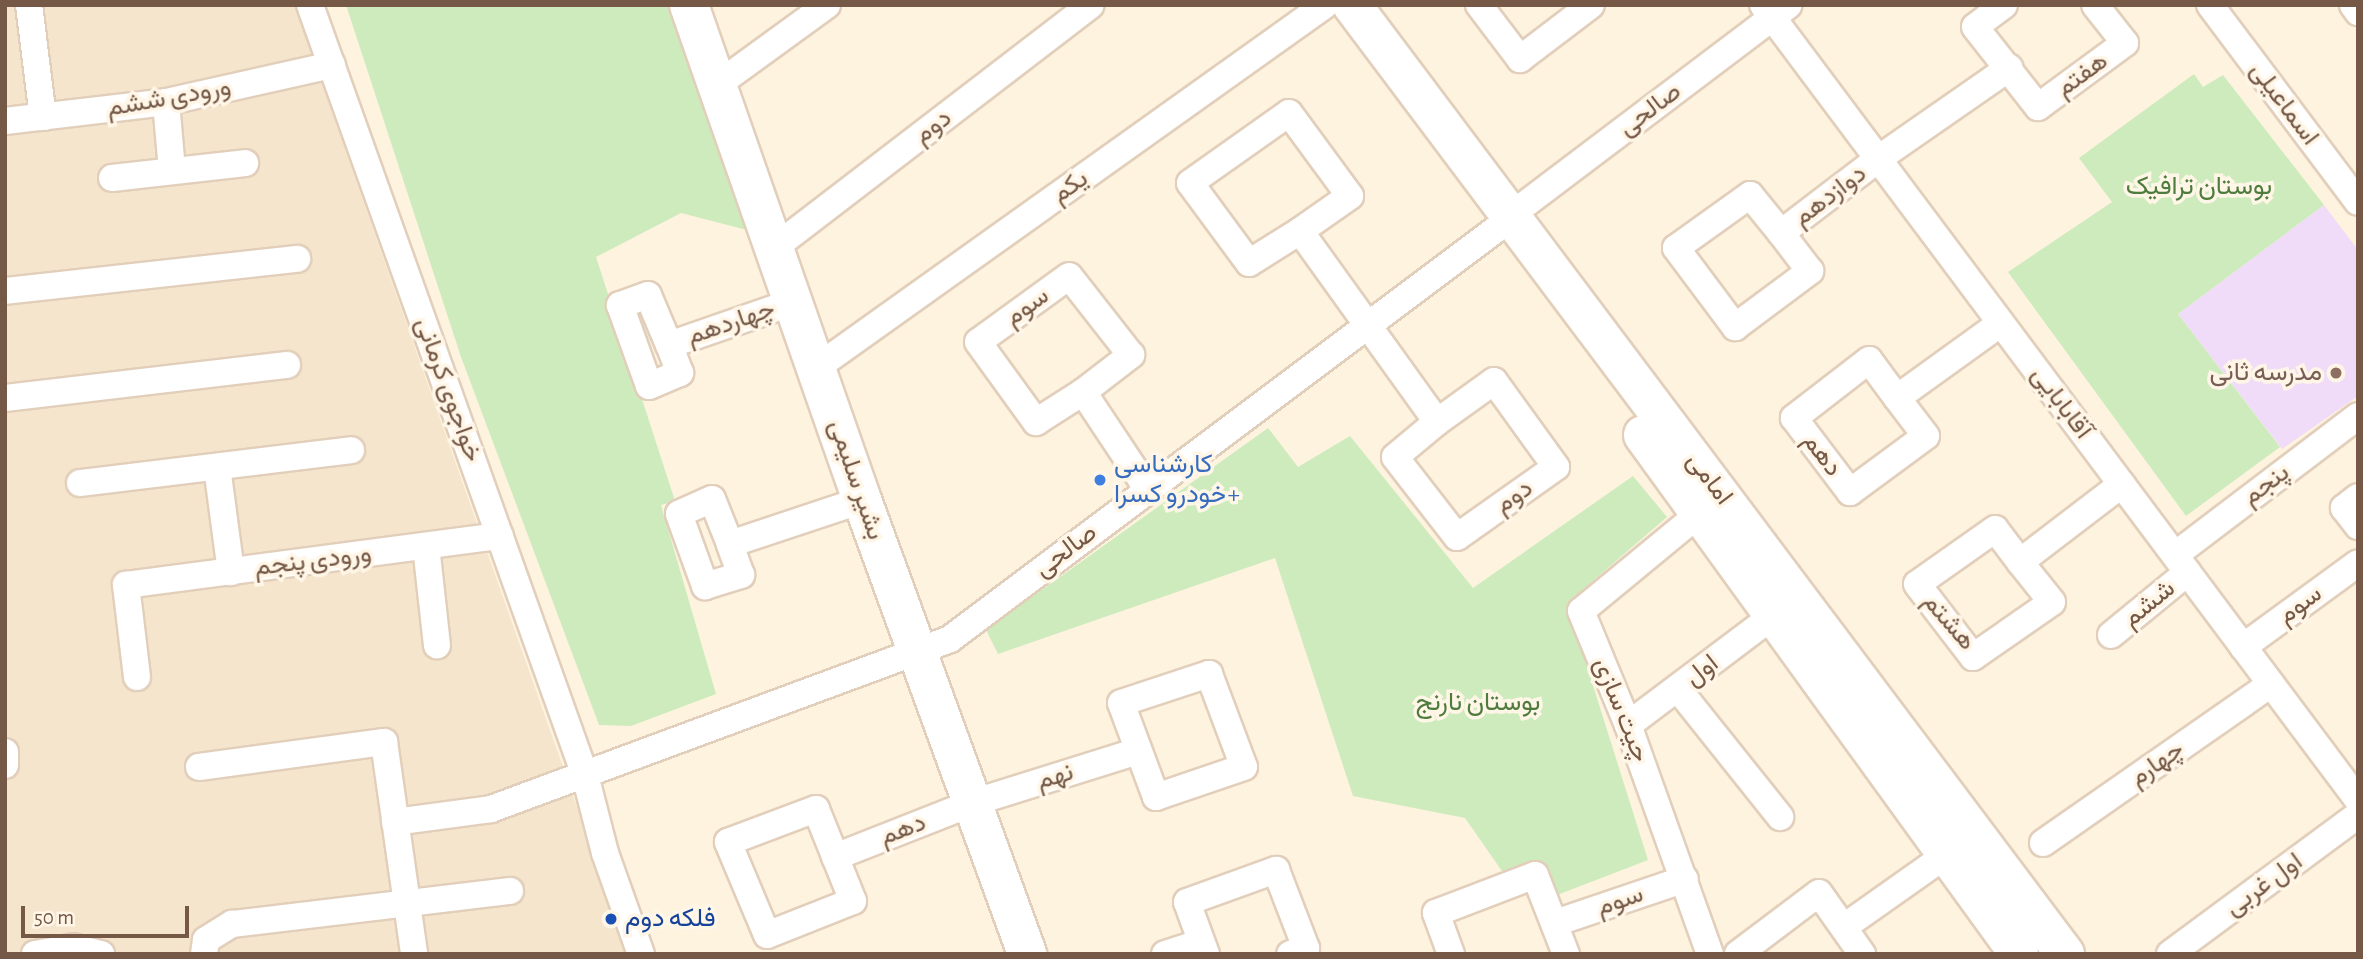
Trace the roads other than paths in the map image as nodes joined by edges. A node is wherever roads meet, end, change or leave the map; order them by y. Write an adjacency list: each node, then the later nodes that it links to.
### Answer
1 (29, 5): 21 (street)
2 (310, 5): 17 (street, خواجوی کرمانی)
3 (689, 5): 19 (main road, بشیر سلیمی)
4 (827, 5): 19 (street)
5 (1091, 5): 31 (street, دوم)
6 (1325, 5): 39 (street, یکم)
7 (1331, 5): 28 (main road, امامی)
8 (1352, 5): 28 (main road, امامی)
9 (1479, 5): 10 (street)
10 (1591, 5)
11 (2004, 5): 18 (street, هفتم)
12 (2095, 5): 18 (street, هفتم)
13 (2210, 5): 27 (street, اسماعیلی)
14 (2353, 5): 16 (street)
15 (1775, 9): 23 (street, آقابابایی); 28 (street, صالحی)
16 (2358, 12)
17 (332, 65): 20 (street, ورودی ششم); 54 (street, خواجوی کرمانی)
18 (2009, 68): 23 (street)
19 (717, 85): 31 (main road, بشیر سلیمی)
20 (166, 102): 21 (street, ورودی ششم); 25 (street)
21 (43, 117): 22 (street, ورودی ششم)
22 (5, 121)
23 (1878, 159): 30 (street, دوازدهم); 35 (street, آقابابایی)
24 (245, 163): 25 (street)
25 (172, 172): 26 (street)
26 (112, 178)
27 (2358, 202)
28 (1503, 223): 36 (street, صالحی); 52 (main road, امامی); 104 (main road, امامی)
29 (1300, 231): 29 (street); 36 (street)
30 (1781, 233): 30 (street, دوازدهم)
31 (774, 248): 34 (main road, بشیر سلیمی)
32 (297, 259): 33 (street)
33 (5, 291)
34 (793, 302): 37 (street, چهاردهم); 39 (main road, بشیر سلیمی)
35 (2001, 323): 42 (street); 48 (street, آقابابایی)
36 (1366, 327): 44 (street); 49 (street, صالحی)
37 (669, 345)
38 (287, 365): 41 (street)
39 (816, 368): 51 (main road, بشیر سلیمی)
40 (1083, 393): 40 (street, سوم); 49 (street)
41 (5, 398)
42 (1897, 398): 42 (street, دهم)
43 (2358, 416): 59 (street, پنجم)
44 (1437, 422): 44 (street, دوم)
45 (351, 450): 46 (street)
46 (217, 467): 47 (street); 60 (street)
47 (80, 484)
48 (2122, 484): 57 (street); 59 (street, آقابابایی)
49 (1149, 490): 65 (street, صالحی)
50 (2358, 497): 53 (street)
51 (862, 499): 55 (street); 65 (main road, بشیر سلیمی)
52 (1700, 513): 61 (main road, امامی); 69 (street, چیت سازی)
53 (2358, 526)
54 (500, 537): 56 (street, ورودی پنجم); 74 (street, خواجوی کرمانی)
55 (730, 544)
56 (426, 546): 60 (street, ورودی پنجم); 63 (street)
57 (2020, 562): 57 (street, هشتم)
58 (2358, 562): 64 (street, سوم)
59 (2181, 564): 62 (street, ششم); 64 (street, آقابابایی)
60 (231, 572): 66 (street, ورودی پنجم)
61 (1774, 615): 68 (street, اول); 81 (main road, امامی)
62 (2111, 635)
63 (437, 645)
64 (2243, 647): 67 (street, آقابابایی)
65 (917, 652): 74 (street, صالحی); 76 (main road, بشیر سلیمی)
66 (137, 677)
67 (2271, 684): 75 (street, آقابابایی); 80 (street, چهارم)
68 (1678, 689): 69 (street, اول); 78 (street)
69 (1628, 725): 83 (street, چیت سازی)
70 (1138, 751): 70 (street); 76 (street, نهم)
71 (5, 752): 72 (street)
72 (5, 765)
73 (199, 767): 79 (street)
74 (585, 775): 79 (street, صالحی); 93 (street, خواجوی کرمانی); 94 (street, خواجوی کرمانی)
75 (2358, 800)
76 (972, 803): 82 (street, دهم); 95 (main road, بشیر سلیمی)
77 (2358, 815): 105 (street, اول غربی)
78 (1780, 817)
79 (395, 822): 85 (street)
80 (2043, 843)
81 (1946, 855): 87 (street); 103 (main road, امامی)
82 (835, 856): 82 (street)
83 (1685, 879): 86 (street, سوم); 100 (street, چیت سازی)
84 (510, 891): 85 (street)
85 (407, 904): 91 (street); 92 (street)
86 (1555, 923): 98 (street); 99 (street)
87 (1844, 927): 101 (street); 102 (street)
88 (1203, 948): 96 (street); 97 (street)
89 (35, 954): 90 (street)
90 (101, 954)
91 (204, 954)
92 (414, 954)
93 (641, 954)
94 (656, 954)
95 (1027, 954)
96 (1165, 954)
97 (1290, 954)
98 (1451, 954)
99 (1566, 954)
100 (1710, 954)
101 (1738, 954)
102 (1862, 954)
103 (2019, 954)
104 (2065, 954)
105 (2170, 954)

